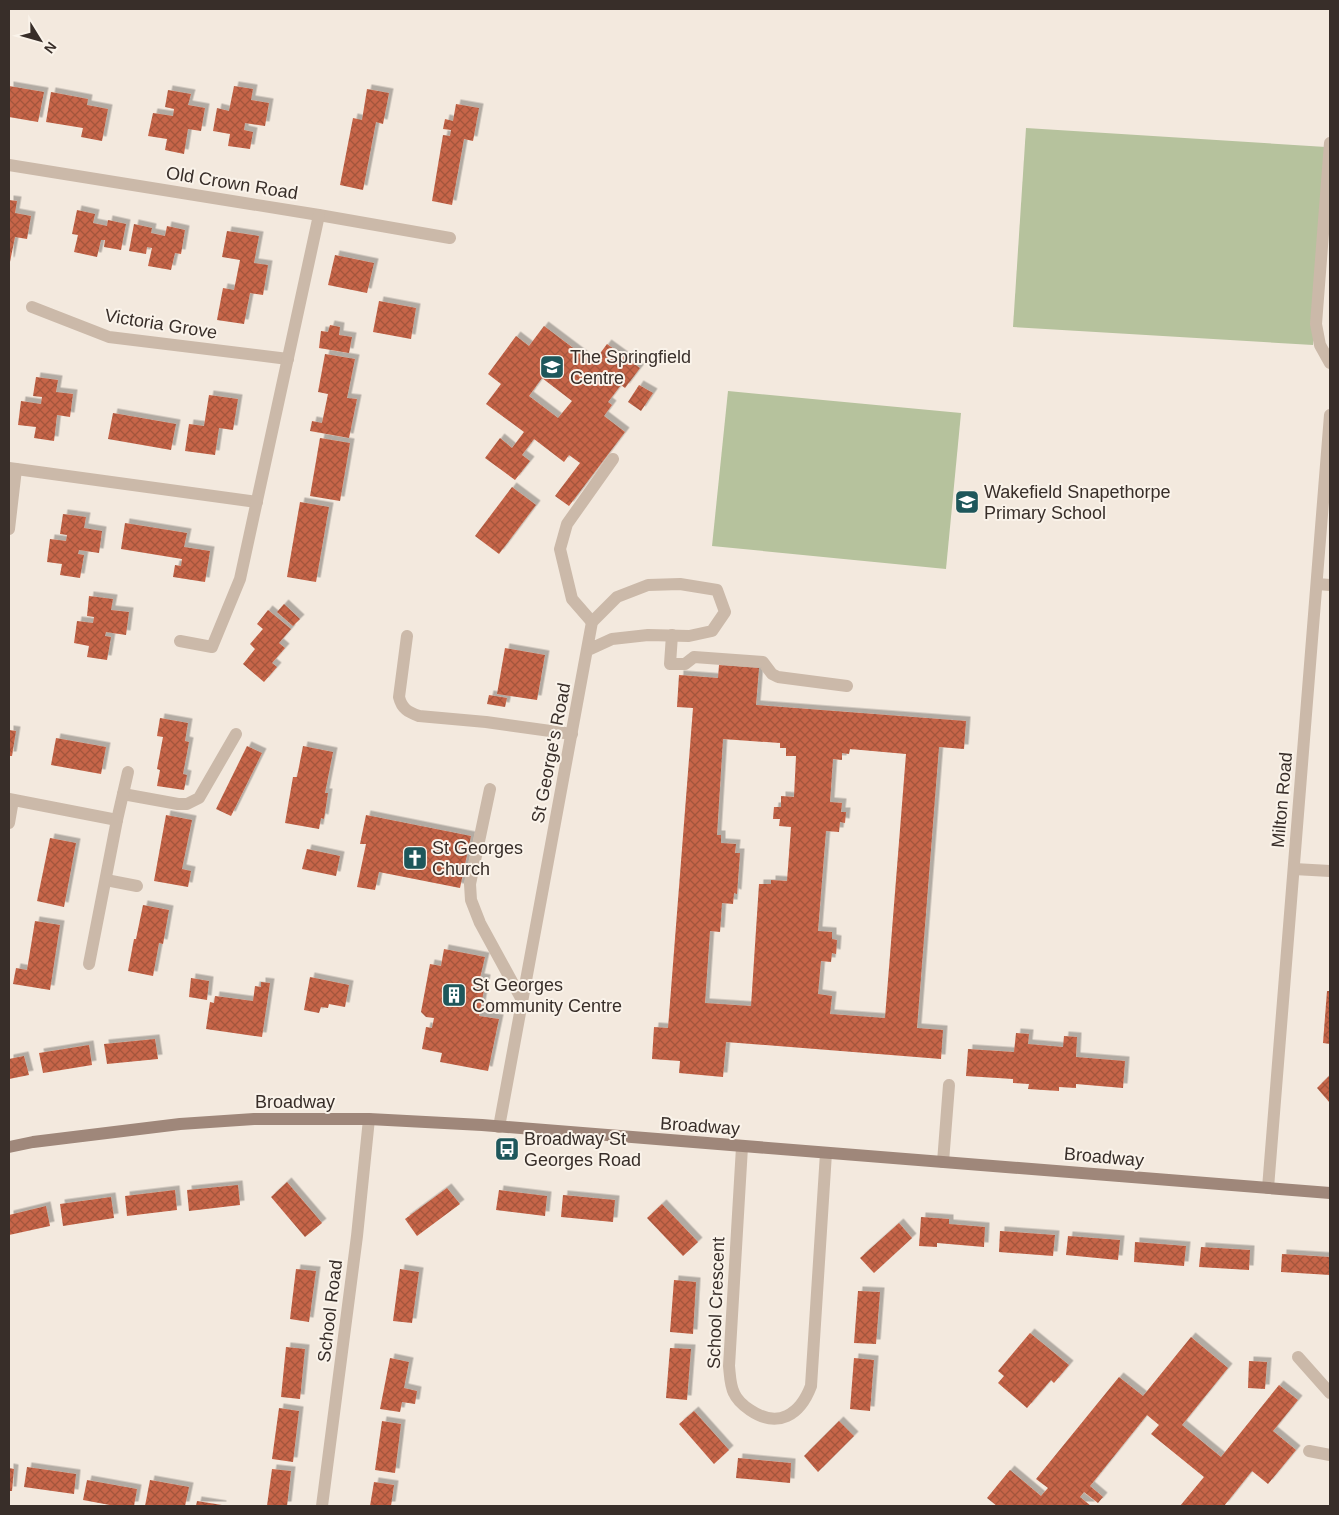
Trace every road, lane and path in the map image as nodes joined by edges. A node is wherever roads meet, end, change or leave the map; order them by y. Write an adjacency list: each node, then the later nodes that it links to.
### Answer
1 (1330, 143): 7 (street)
2 (9, 165): 3 (street, Old Crown Road)
3 (319, 215): 4 (street, Old Crown Road); 6 (street)
4 (450, 238)
5 (32, 307): 6 (street, Victoria Grove)
6 (288, 359): 11 (street)
7 (1330, 363)
8 (1330, 415): 13 (street, Milton Road)
9 (613, 459): 15 (street)
10 (12, 468): 11 (street); 12 (street)
11 (256, 502): 18 (street)
12 (9, 529)
13 (1317, 584): 14 (street); 29 (street, Milton Road)
14 (1330, 585)
15 (592, 622): 16 (street); 19 (street, St George's Road)
16 (672, 635): 19 (street); 20 (street)
17 (407, 636): 22 (street)
18 (180, 641)
19 (588, 650): 22 (street, St George's Road)
20 (847, 686)
21 (236, 734): 25 (street)
22 (572, 734): 34 (street, St George's Road)
23 (128, 772): 25 (street)
24 (490, 789): 34 (street)
25 (123, 794): 27 (street)
26 (11, 799): 27 (street); 28 (street)
27 (116, 820): 31 (street)
28 (9, 824)
29 (1294, 868): 30 (street); 42 (street, Milton Road)
30 (1330, 871)
31 (106, 880): 32 (street); 33 (street)
32 (137, 886)
33 (89, 964)
34 (522, 1000): 37 (street, St George's Road)
35 (950, 1085): 41 (street)
36 (370, 1119): 37 (street, Broadway); 38 (street, Broadway); 48 (street, School Road)
37 (499, 1127): 39 (street, Broadway)
38 (9, 1147)
39 (742, 1147): 40 (street, Broadway); 40 (street, School Crescent)
40 (826, 1153): 41 (street, Broadway)
41 (943, 1162): 42 (street, Broadway)
42 (1268, 1188): 43 (street, Broadway)
43 (1330, 1193)
44 (1298, 1357): 45 (street)
45 (1330, 1394)
46 (1309, 1451): 47 (street)
47 (1330, 1455)
48 (322, 1506)

